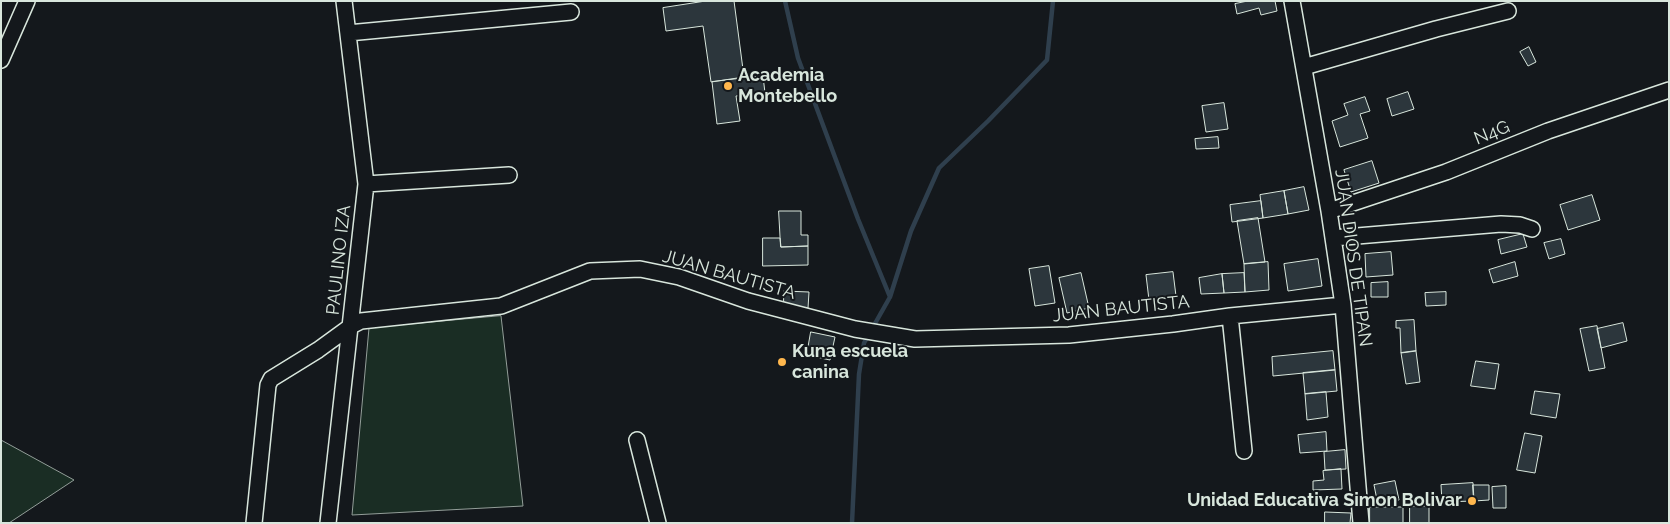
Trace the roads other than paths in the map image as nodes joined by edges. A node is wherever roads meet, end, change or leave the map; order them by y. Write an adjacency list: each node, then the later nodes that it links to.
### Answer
1 (27, 1): 7 (street)
2 (344, 1): 6 (street, PAULINO IZA)
3 (1292, 1): 8 (street, JUAN DIOS DE TIPAN)
4 (1508, 11): 8 (street)
5 (571, 12): 6 (street)
6 (348, 32): 11 (street, PAULINO IZA)
7 (1, 60)
8 (1304, 67): 12 (street, JUAN DIOS DE TIPAN)
9 (1669, 90): 12 (street, N4G)
10 (509, 175): 11 (street)
11 (366, 184): 17 (street, PAULINO IZA)
12 (1329, 211): 14 (street, JUAN DIOS DE TIPAN)
13 (1532, 229): 14 (street)
14 (1333, 238): 15 (street, JUAN DIOS DE TIPAN)
15 (1343, 305): 16 (street, JUAN BAUTISTA); 23 (street, JUAN DIOS DE TIPAN)
16 (1230, 316): 17 (street, JUAN BAUTISTA); 19 (street)
17 (351, 326): 20 (street, JUAN BAUTISTA); 21 (street, PAULINO IZA)
18 (637, 440): 22 (street)
19 (1244, 451)
20 (254, 523)
21 (328, 523)
22 (658, 523)
23 (1361, 523)

